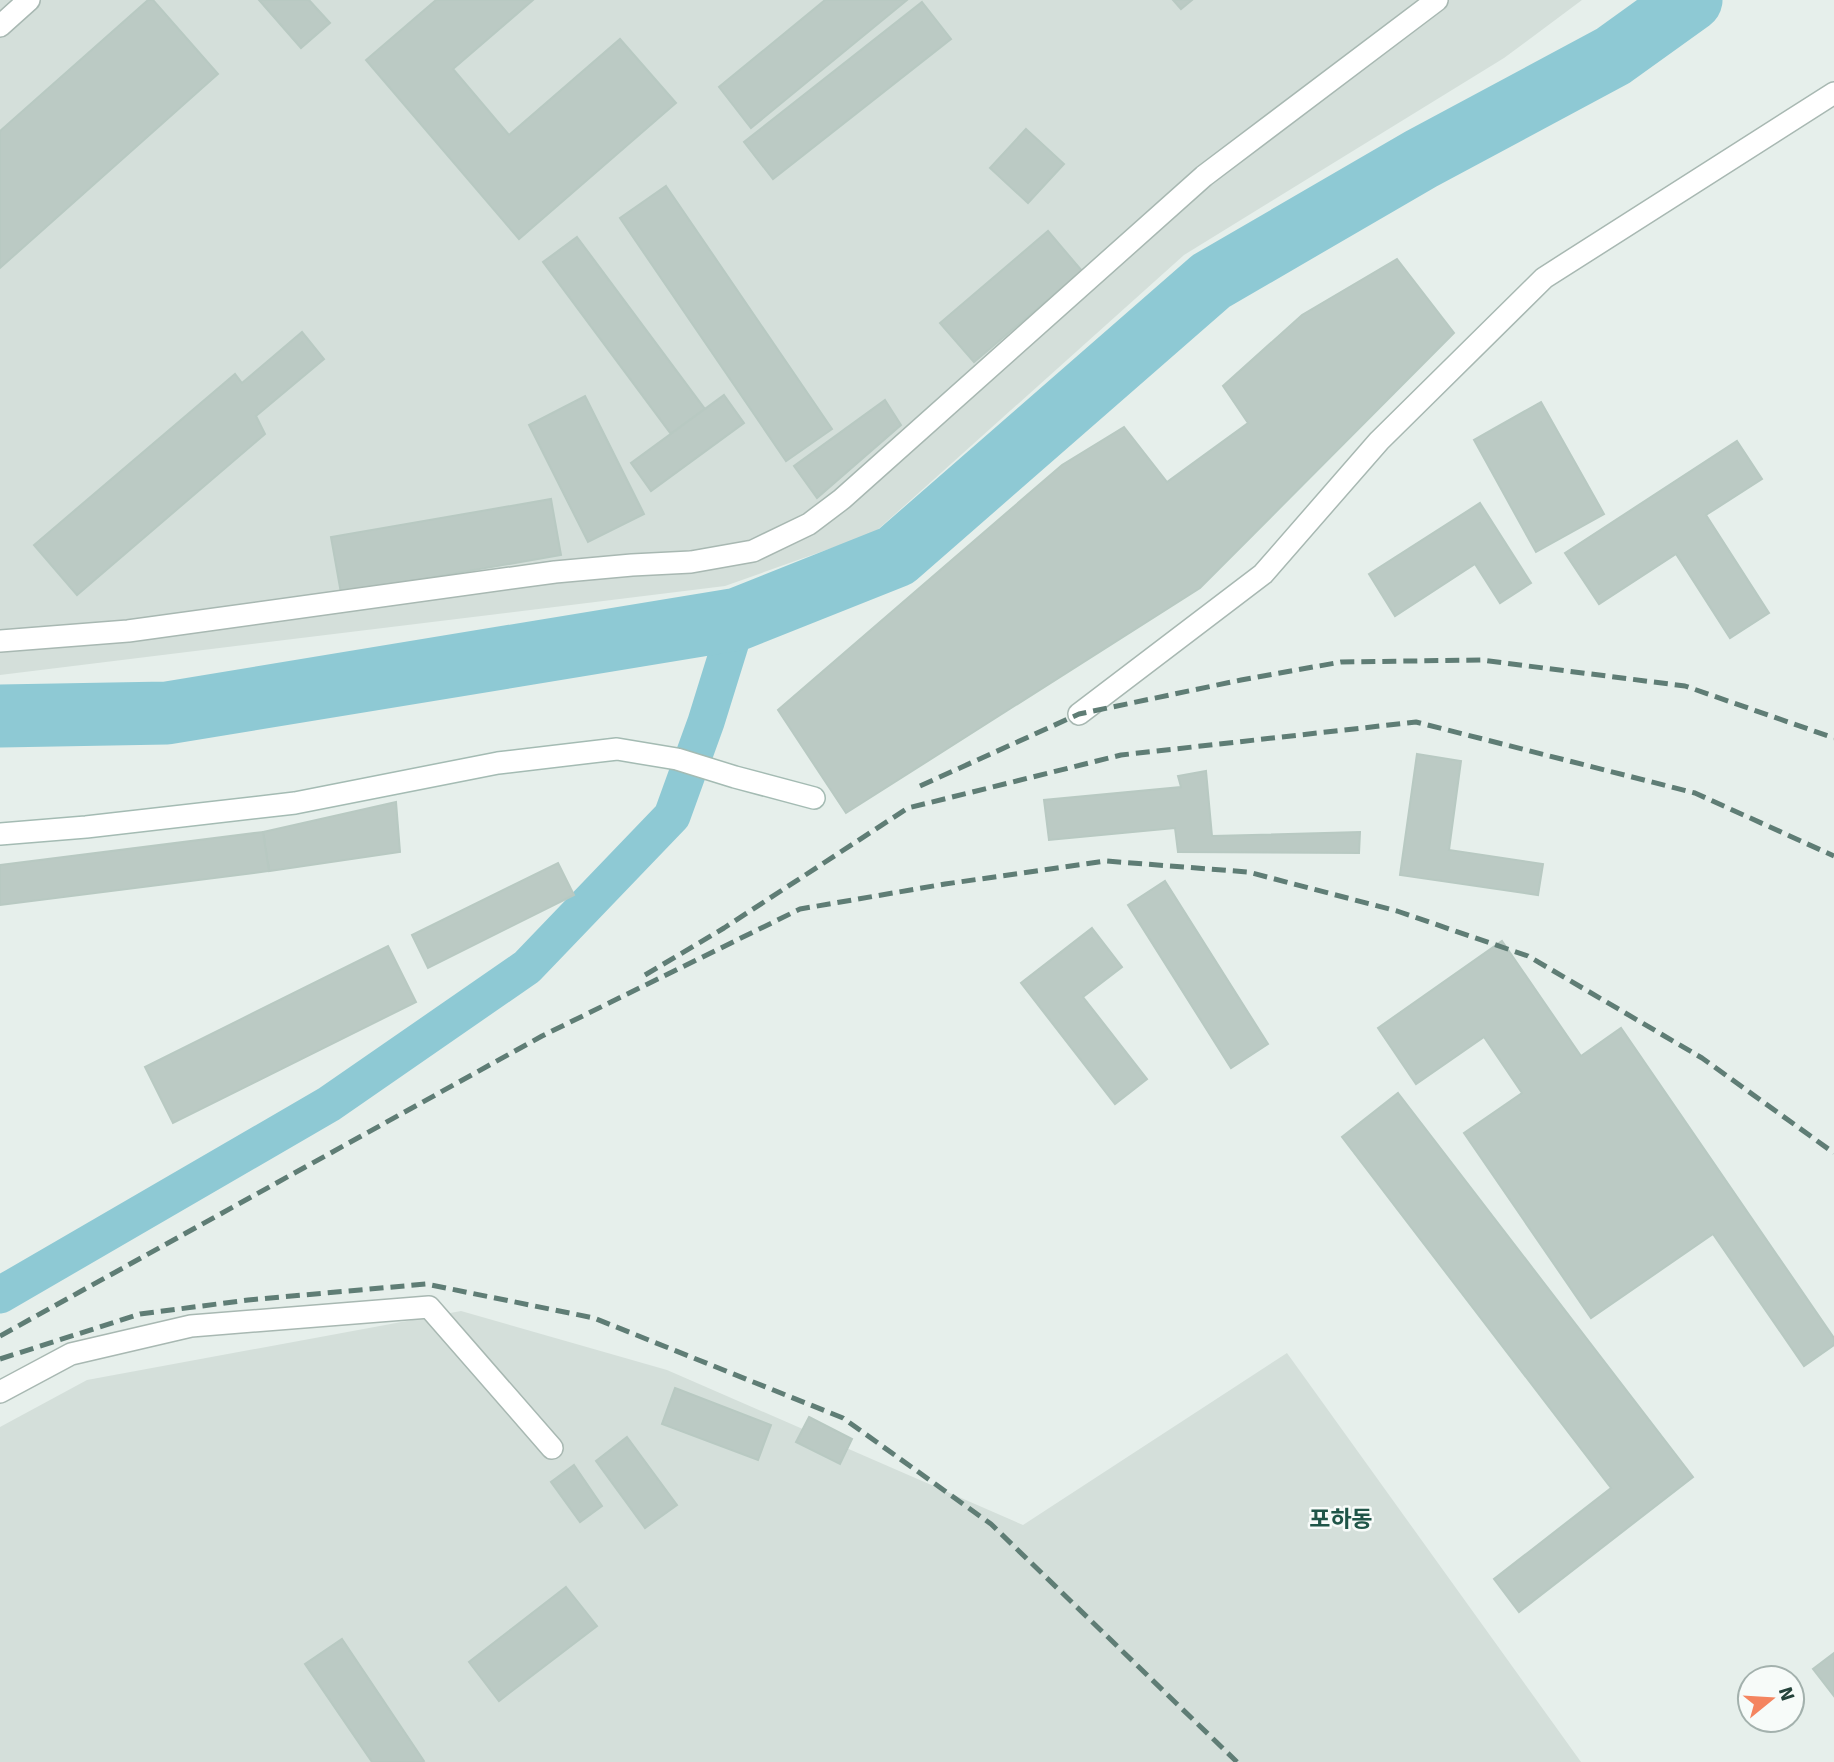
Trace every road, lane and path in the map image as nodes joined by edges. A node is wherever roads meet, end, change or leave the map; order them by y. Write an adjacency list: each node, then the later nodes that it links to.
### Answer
1 (29, 0): 3 (street)
2 (1437, 0): 5 (street)
3 (0, 26)
4 (1834, 93): 6 (street)
5 (0, 641)
6 (1079, 714)
7 (814, 798): 8 (street)
8 (0, 834)
9 (0, 1392): 10 (street)
10 (552, 1448)

